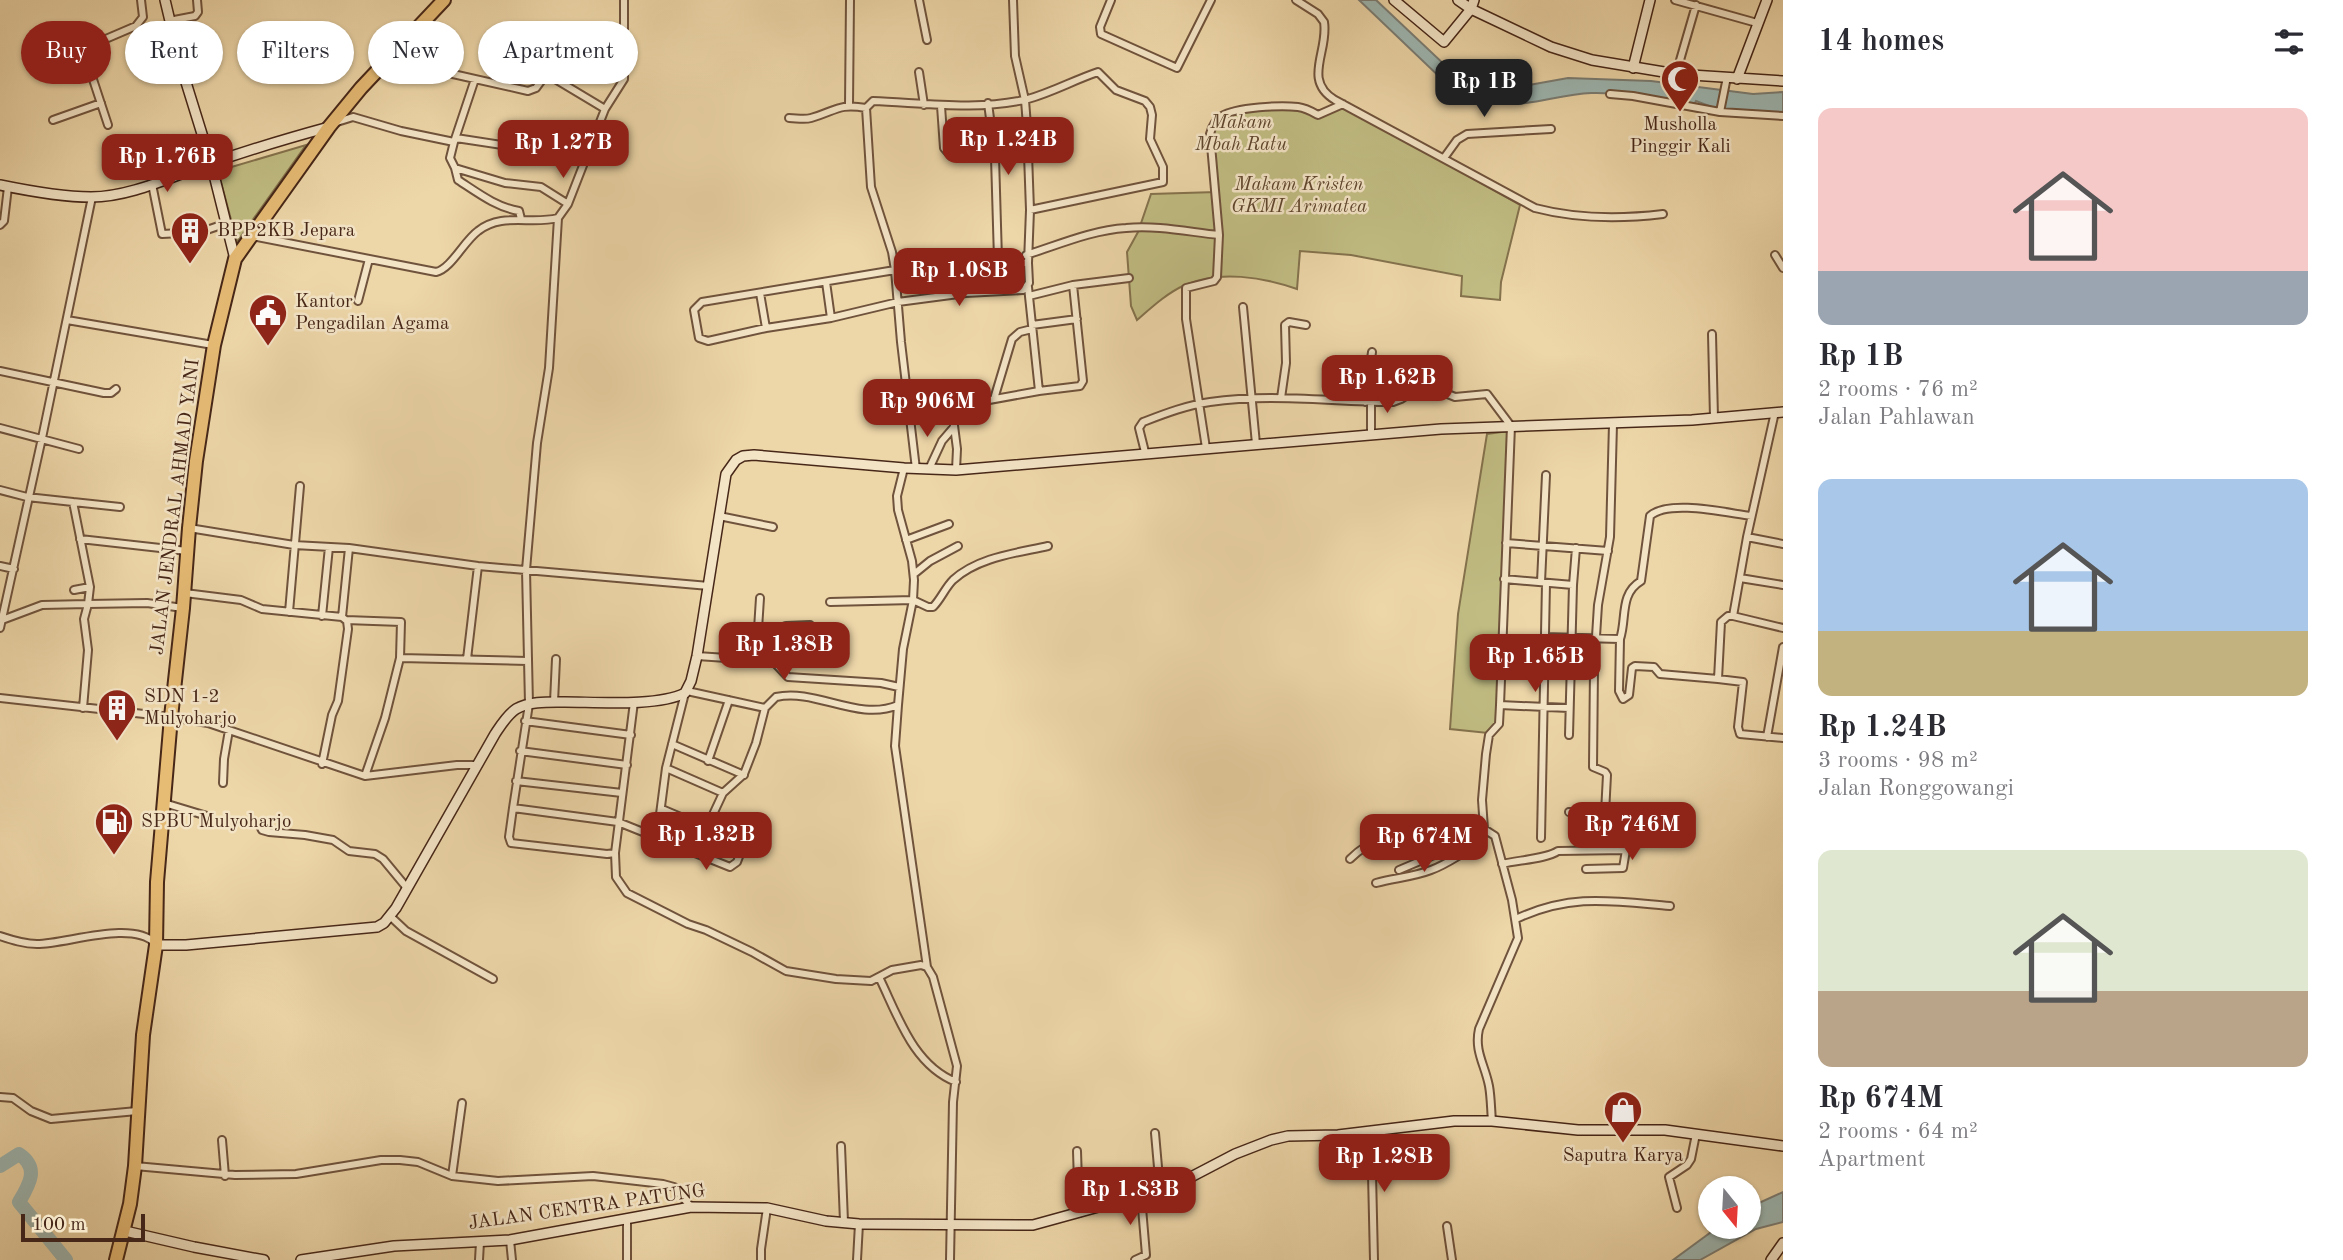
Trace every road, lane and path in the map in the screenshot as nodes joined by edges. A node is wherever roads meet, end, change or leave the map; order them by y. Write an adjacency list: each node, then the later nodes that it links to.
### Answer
1 (141, 0): 22 (street)
2 (165, 0): 19 (street)
3 (197, 0): 19 (street)
4 (444, 0): 20 (highway, JALAN JENDRAL AHMAD YANI)
5 (624, 0): 43 (street)
6 (850, 0): 39 (street)
7 (919, 0): 23 (street)
8 (1013, 0): 35 (street)
9 (1111, 0): 10 (street)
10 (1212, 0)
11 (1296, 0): 38 (street)
12 (1394, 0): 17 (street)
13 (1458, 0): 17 (street)
14 (1650, 0): 24 (street)
15 (1675, 0): 18 (street)
16 (1767, 0): 21 (street)
17 (1472, 5): 24 (street)
18 (1696, 5): 21 (street); 26 (street)
19 (169, 21)
20 (424, 21)
21 (1757, 23): 28 (street)
22 (111, 37)
23 (927, 40)
24 (1633, 68): 26 (street)
25 (919, 72): 40 (street)
26 (1676, 74): 28 (street)
27 (464, 76): 29 (street)
28 (1732, 78): 30 (street); 44 (street)
29 (475, 79): 43 (street); 51 (street)
30 (1783, 81)
31 (368, 83): 49 (highway, JALAN JENDRAL AHMAD YANI)
32 (95, 84): 36 (street)
33 (188, 84): 55 (street)
34 (1610, 94): 44 (street)
35 (1025, 100): 37 (street); 61 (street); 61 (street)
36 (101, 103): 47 (street); 48 (street)
37 (988, 103): 41 (street); 71 (street)
38 (1343, 104): 54 (street); 67 (street)
39 (849, 105): 42 (street); 46 (street)
40 (924, 105): 41 (street); 42 (street)
41 (941, 106): 53 (street)
42 (866, 108): 74 (street)
43 (605, 109): 60 (street)
44 (1720, 112): 45 (street)
45 (1783, 116)
46 (789, 118)
47 (53, 120)
48 (108, 125)
49 (329, 127): 51 (street); 55 (street); 68 (highway, JALAN JENDRAL AHMAD YANI)
50 (1551, 129): 54 (street)
51 (455, 140): 52 (street); 56 (street)
52 (515, 147)
53 (951, 156)
54 (1444, 158): 62 (street)
55 (211, 163): 57 (street); 65 (street)
56 (455, 168): 60 (street); 64 (street)
57 (152, 184): 59 (street); 65 (street)
58 (4, 186): 59 (street); 66 (street)
59 (92, 197): 86 (street)
60 (568, 204): 63 (street)
61 (1030, 210): 71 (street)
62 (1664, 214)
63 (558, 218): 64 (street); 146 (street)
64 (521, 219): 72 (street)
65 (227, 223): 70 (street)
66 (0, 225)
67 (1219, 235): 71 (street); 101 (street)
68 (251, 236): 70 (highway, JALAN JENDRAL AHMAD YANI); 72 (street)
69 (1774, 255): 73 (street)
70 (235, 259): 91 (highway, JALAN JENDRAL AHMAD YANI)
71 (1027, 259): 78 (street)
72 (369, 260): 81 (street)
73 (1783, 268)
74 (895, 270): 76 (street); 82 (street)
75 (1129, 278): 77 (street)
76 (826, 282): 79 (street); 84 (street)
77 (1073, 285): 80 (street); 85 (street)
78 (1028, 287): 80 (street); 82 (street)
79 (760, 293): 89 (street); 89 (street)
80 (1029, 296): 88 (street)
81 (358, 301)
82 (898, 302): 84 (street); 115 (street)
83 (1243, 307): 97 (street)
84 (831, 318): 89 (street)
85 (1077, 319): 88 (street); 96 (street)
86 (67, 320): 91 (street); 94 (street)
87 (1306, 325): 98 (street)
88 (1032, 327): 96 (street); 99 (street)
89 (766, 328)
90 (1712, 334): 103 (street)
91 (214, 345): 128 (highway, JALAN JENDRAL AHMAD YANI)
92 (1372, 352): 100 (street)
93 (0, 372): 94 (street)
94 (52, 380): 95 (street); 109 (street)
95 (116, 389)
96 (1039, 391): 99 (street)
97 (1253, 398): 98 (street); 101 (street); 110 (street)
98 (1281, 398): 100 (street)
99 (994, 399): 106 (street)
100 (1368, 402): 105 (street); 108 (street)
101 (1201, 404): 111 (street); 113 (street)
102 (1779, 412): 103 (street); 125 (street)
103 (1714, 418): 104 (street)
104 (1614, 424): 105 (street); 142 (street)
105 (1511, 426): 108 (street); 132 (street)
106 (954, 427): 116 (street); 117 (street)
107 (0, 428): 109 (street)
108 (1371, 435): 110 (street)
109 (42, 438): 112 (street); 121 (street)
110 (1256, 444): 111 (street)
111 (1206, 448): 113 (street)
112 (79, 449)
113 (1145, 452): 117 (street)
114 (904, 468): 115 (street); 124 (street); 131 (street)
115 (916, 469): 116 (street)
116 (929, 470): 117 (street)
117 (956, 470)
118 (1546, 475): 138 (street)
119 (300, 486): 134 (street)
120 (0, 491): 121 (street)
121 (27, 497): 122 (street); 145 (street)
122 (73, 502): 123 (street); 130 (street)
123 (120, 507)
124 (719, 516): 127 (street); 153 (street)
125 (1751, 516): 129 (street); 172 (street)
126 (949, 524): 131 (street)
127 (773, 527)
128 (188, 528): 134 (street); 141 (highway, JALAN JENDRAL AHMAD YANI)
129 (1747, 537): 133 (street); 148 (street)
130 (80, 539): 141 (street); 154 (street)
131 (906, 540): 147 (street)
132 (1506, 543): 138 (street); 149 (street)
133 (1783, 544)
134 (294, 545): 137 (street); 162 (street)
135 (958, 546): 147 (street)
136 (1048, 546): 158 (street)
137 (329, 547): 139 (street); 163 (street)
138 (1542, 547): 140 (street); 150 (street)
139 (349, 548): 144 (street); 165 (street)
140 (1576, 548): 142 (street); 151 (street)
141 (187, 551): 156 (highway, JALAN JENDRAL AHMAD YANI)
142 (1608, 551): 170 (street)
143 (0, 566): 145 (street)
144 (478, 566): 146 (street); 176 (street)
145 (14, 569): 166 (street)
146 (526, 570): 153 (street); 179 (street)
147 (914, 574): 158 (street)
148 (1740, 578): 152 (street); 164 (street)
149 (1504, 579): 150 (street); 190 (street)
150 (1544, 582): 151 (street); 169 (street)
151 (1573, 585): 171 (street)
152 (1783, 585)
153 (709, 586): 174 (street)
154 (90, 587): 155 (street); 160 (street)
155 (74, 590)
156 (185, 593): 161 (highway, JALAN JENDRAL AHMAD YANI); 162 (street)
157 (760, 598): 178 (street)
158 (913, 600): 159 (street); 182 (street)
159 (830, 601)
160 (88, 604): 161 (street); 166 (street); 191 (street)
161 (184, 608): 195 (highway, JALAN JENDRAL AHMAD YANI)
162 (289, 612): 163 (street)
163 (322, 616): 165 (street)
164 (1733, 616): 168 (street); 181 (street)
165 (344, 619): 175 (street); 205 (street)
166 (1, 623)
167 (810, 625): 180 (street)
168 (1783, 628)
169 (1544, 637): 171 (street); 193 (street)
170 (1596, 638): 171 (street); 172 (street); 219 (street)
171 (1570, 639): 194 (street)
172 (1620, 639): 181 (street)
173 (1783, 647): 200 (street)
174 (697, 656): 178 (street); 183 (street)
175 (400, 658): 176 (street); 210 (street)
176 (467, 659): 179 (street)
177 (556, 659): 186 (street)
178 (756, 660): 180 (street)
179 (527, 661): 188 (street)
180 (776, 662): 182 (street)
181 (1718, 679): 200 (street)
182 (899, 687): 189 (street)
183 (686, 692): 185 (street); 187 (street); 202 (street)
184 (0, 698): 191 (street)
185 (729, 700): 192 (street); 204 (street)
186 (554, 702): 187 (street); 188 (street)
187 (634, 702): 198 (street)
188 (529, 704): 196 (street); 206 (street)
189 (898, 705): 192 (street); 242 (street)
190 (1500, 705): 193 (street); 225 (street)
191 (83, 708): 195 (street)
192 (765, 708): 209 (street)
193 (1543, 708): 194 (street); 227 (street)
194 (1569, 708): 199 (street)
195 (171, 717): 197 (street); 215 (highway, JALAN JENDRAL AHMAD YANI)
196 (525, 721): 198 (street); 203 (street)
197 (229, 730): 205 (street); 212 (street)
198 (631, 735): 207 (street)
199 (1569, 735)
200 (1767, 737): 201 (street)
201 (1783, 738)
202 (672, 744): 204 (street); 208 (street)
203 (520, 751): 207 (street); 211 (street)
204 (708, 761): 209 (street)
205 (322, 764): 210 (street)
206 (478, 765): 210 (street); 236 (street)
207 (627, 765): 213 (street)
208 (666, 768): 214 (street); 217 (street)
209 (744, 775): 214 (street)
210 (365, 776)
211 (516, 781): 213 (street); 216 (street)
212 (223, 783)
213 (622, 793): 222 (street)
214 (723, 793): 217 (street)
215 (164, 803): 220 (street); 241 (highway, JALAN JENDRAL AHMAD YANI)
216 (513, 807): 222 (street); 229 (street)
217 (662, 809): 223 (street)
218 (1569, 812): 219 (street)
219 (1605, 813): 228 (street)
220 (207, 816)
221 (754, 817): 222 (street)
222 (618, 822): 229 (street)
223 (659, 822)
224 (259, 824): 236 (street)
225 (1484, 829): 226 (street); 232 (street)
226 (1473, 833): 231 (street); 235 (street)
227 (1541, 838)
228 (1626, 850): 232 (street); 233 (street)
229 (615, 853): 243 (street)
230 (1439, 853): 234 (street)
231 (1350, 859)
232 (1502, 864): 239 (street)
233 (1586, 869)
234 (1399, 870)
235 (1376, 883)
236 (407, 888): 238 (street)
237 (1670, 906): 239 (street)
238 (390, 916): 241 (street); 244 (street)
239 (1516, 919): 249 (street)
240 (0, 936): 241 (street)
241 (156, 944): 248 (highway, JALAN JENDRAL AHMAD YANI)
242 (927, 967): 243 (street); 245 (street)
243 (879, 977): 245 (street)
244 (493, 979)
245 (956, 1082): 269 (street)
246 (0, 1097): 248 (street)
247 (462, 1103): 259 (street)
248 (137, 1111): 257 (highway, JALAN JENDRAL AHMAD YANI)
249 (1492, 1121): 250 (street, JALAN CENTRA PATUNG); 252 (street, JALAN CENTRA PATUNG)
250 (1371, 1131): 260 (street, JALAN CENTRA PATUNG); 286 (street)
251 (1155, 1133): 260 (street)
252 (1696, 1134): 255 (street, JALAN CENTRA PATUNG); 264 (street)
253 (222, 1140): 258 (street)
254 (841, 1146): 267 (street)
255 (1783, 1146)
256 (1077, 1151): 265 (street)
257 (135, 1166): 258 (street); 271 (highway, JALAN JENDRAL AHMAD YANI)
258 (225, 1175): 259 (street)
259 (452, 1175): 262 (street)
260 (1160, 1190): 261 (street, JALAN CENTRA PATUNG)
261 (1141, 1196): 265 (street, JALAN CENTRA PATUNG); 285 (street)
262 (691, 1207): 263 (street, JALAN CENTRA PATUNG); 266 (street, JALAN CENTRA PATUNG)
263 (766, 1208): 267 (street, JALAN CENTRA PATUNG); 282 (street)
264 (1677, 1209)
265 (1079, 1213): 269 (street, JALAN CENTRA PATUNG)
266 (627, 1220): 272 (street, JALAN CENTRA PATUNG); 281 (street)
267 (844, 1222): 268 (street, JALAN CENTRA PATUNG)
268 (859, 1224): 269 (street, JALAN CENTRA PATUNG); 283 (street)
269 (950, 1224): 284 (street)
270 (1447, 1226): 287 (street)
271 (125, 1231): 275 (street); 276 (highway, JALAN JENDRAL AHMAD YANI)
272 (510, 1240): 273 (street, JALAN CENTRA PATUNG); 280 (street)
273 (481, 1242): 278 (street, JALAN CENTRA PATUNG); 279 (street)
274 (1783, 1243): 288 (street)
275 (220, 1256): 277 (street)
276 (116, 1260)
277 (264, 1260)
278 (301, 1260)
279 (479, 1260)
280 (512, 1260)
281 (627, 1260)
282 (761, 1260)
283 (857, 1260)
284 (950, 1260)
285 (1135, 1260)
286 (1374, 1260)
287 (1452, 1260)
288 (1771, 1260)

